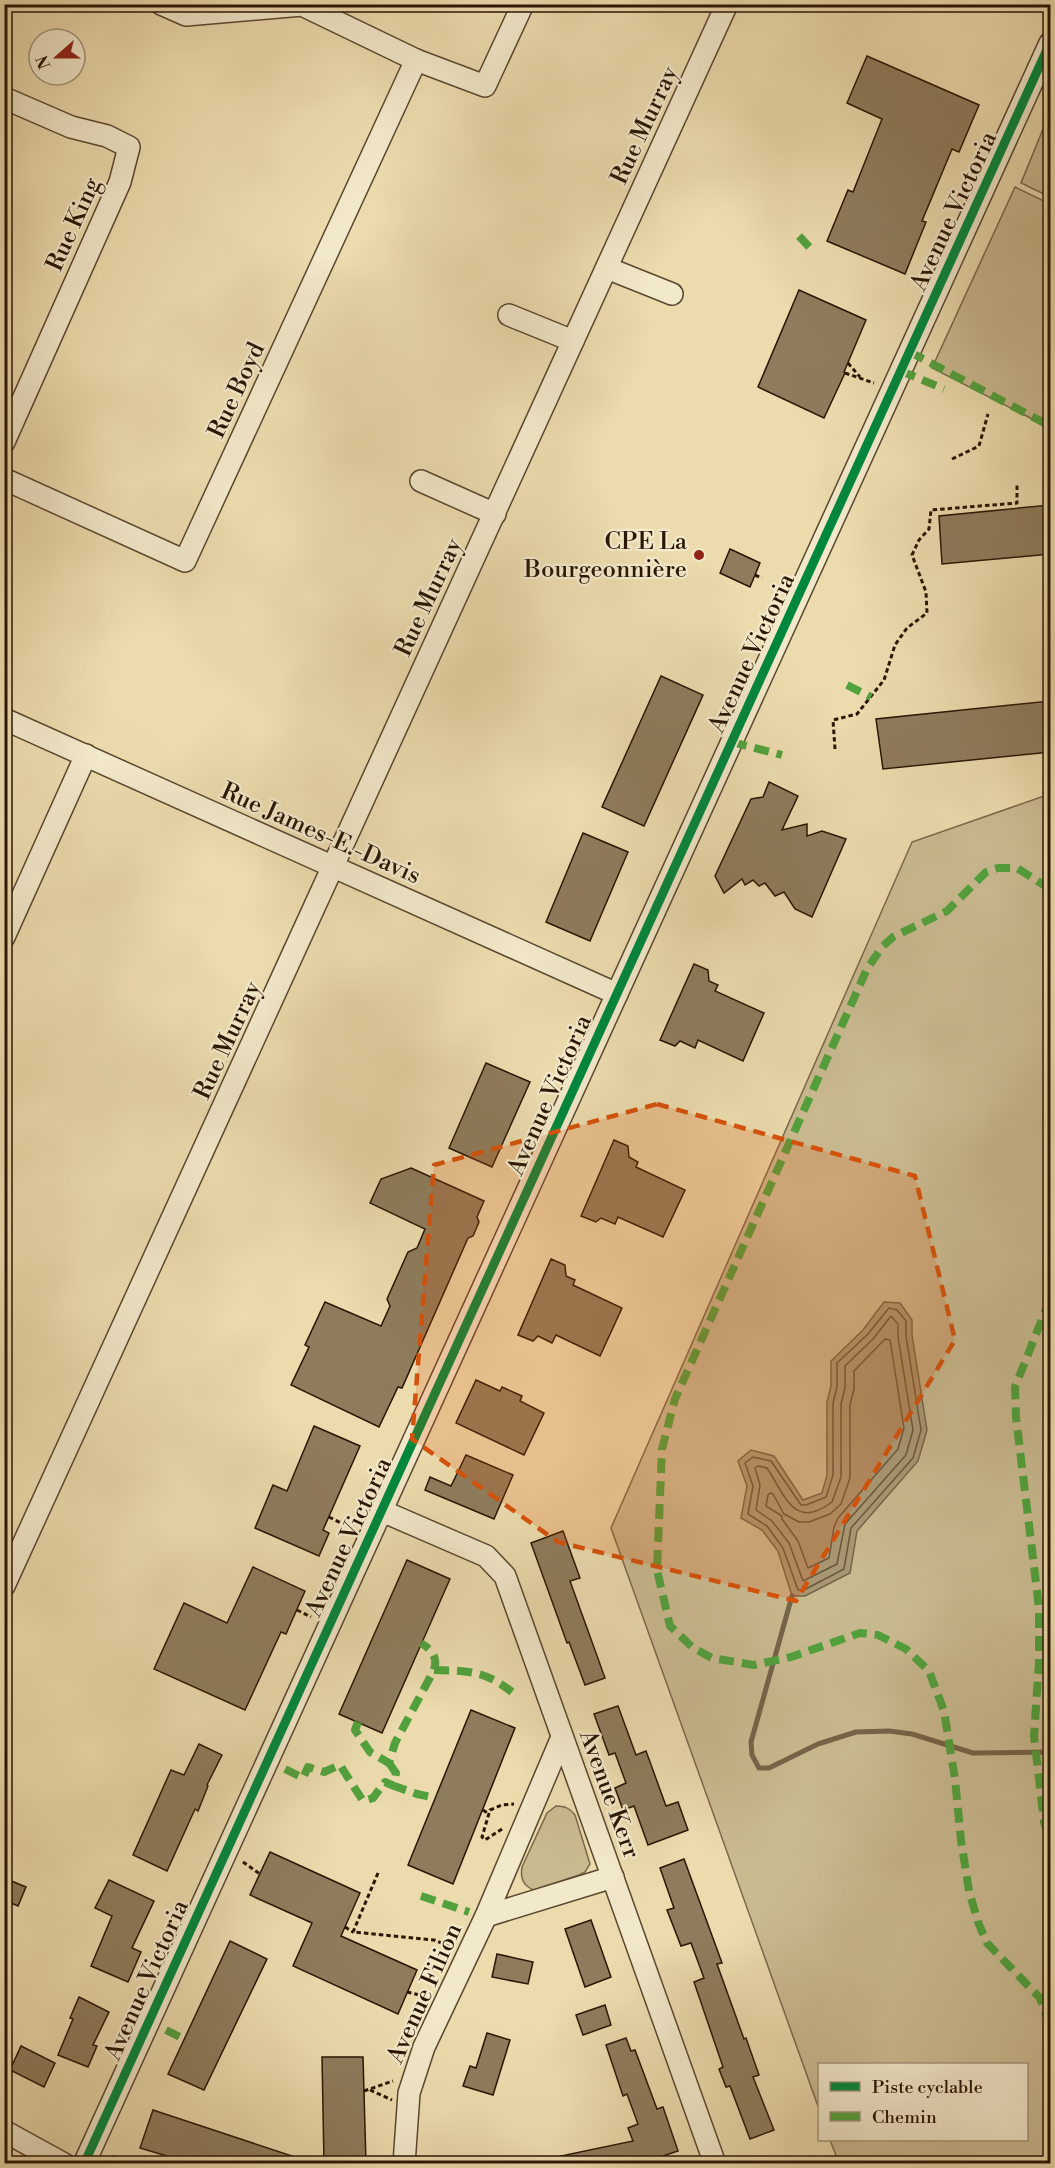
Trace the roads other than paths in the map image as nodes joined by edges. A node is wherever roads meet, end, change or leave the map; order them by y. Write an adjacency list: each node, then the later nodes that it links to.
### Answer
1 (161, 4): 4 (street)
2 (522, 4): 6 (street)
3 (727, 4): 8 (street, Rue Murray)
4 (303, 5): 6 (street)
5 (1050, 43): 20 (street, Avenue Victoria)
6 (416, 60): 13 (street, Rue Boyd)
7 (4, 98): 12 (street, Rue King)
8 (607, 268): 9 (street); 11 (street, Rue Murray)
9 (672, 294)
10 (508, 315): 11 (street)
11 (573, 341): 15 (street, Rue Murray)
12 (4, 442)
13 (4, 479)
14 (421, 481): 15 (street)
15 (495, 514): 18 (street, Rue Murray)
16 (4, 718): 17 (street, Rue James-E.-Davis)
17 (86, 755): 18 (street, Rue James-E.-Davis); 19 (street)
18 (334, 867): 20 (street, Rue James-E.-Davis); 22 (street, Rue Murray)
19 (4, 937)
20 (617, 994): 21 (street, Avenue Victoria)
21 (382, 1511): 23 (street, Avenue Kerr); 28 (street, Avenue Victoria)
22 (4, 1586)
23 (562, 1737): 24 (street, Avenue Kerr); 25 (street, Avenue Filion)
24 (613, 1876): 25 (street, Avenue Filion); 30 (street, Avenue Kerr)
25 (486, 1916): 29 (street, Avenue Filion)
26 (4, 2131): 27 (street)
27 (64, 2163)
28 (84, 2163)
29 (404, 2163)
30 (715, 2163)

